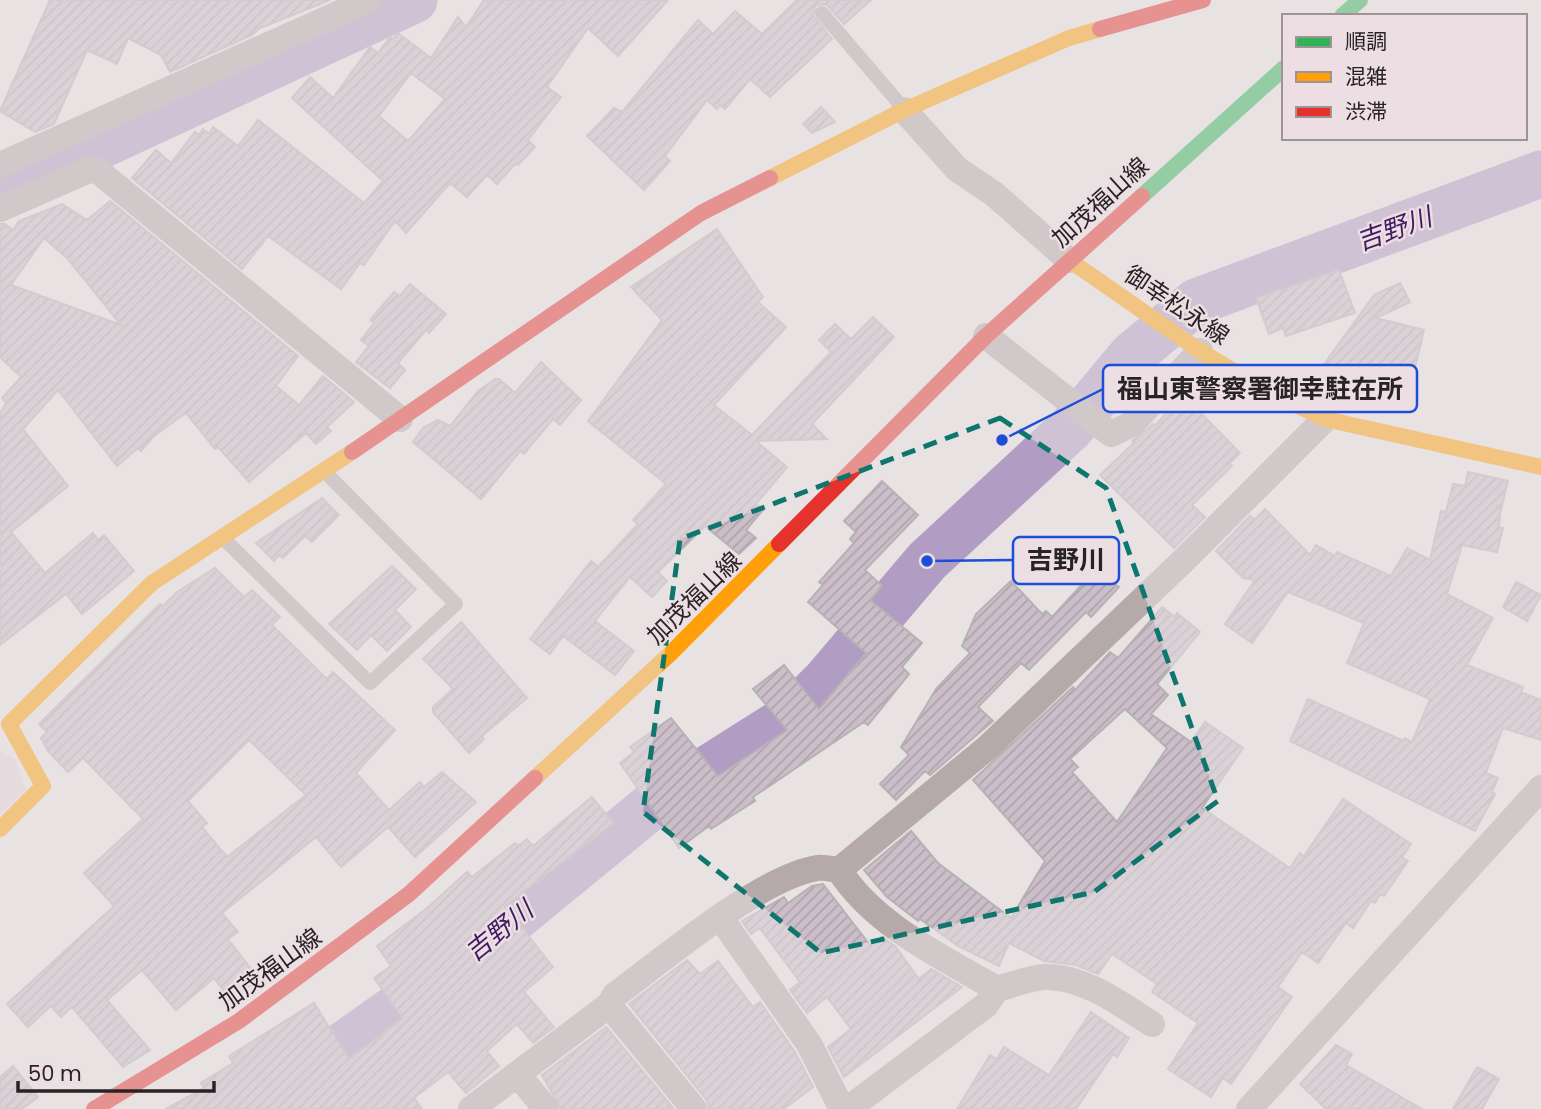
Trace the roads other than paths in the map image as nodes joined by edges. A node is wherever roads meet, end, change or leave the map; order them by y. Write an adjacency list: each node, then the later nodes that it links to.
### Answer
1 (369, 0): 8 (street)
2 (1203, 0): 7 (main road)
3 (1360, 0): 5 (main road)
4 (822, 13): 7 (lane)
5 (1344, 14)
6 (1282, 70): 10 (main road, 加茂福山線)
7 (904, 110): 10 (street); 13 (main road)
8 (0, 165)
9 (0, 209): 13 (street)
10 (1069, 260): 11 (main road, 加茂福山線); 12 (main road, 御幸松永線)
11 (986, 336): 12 (street); 26 (main road, 加茂福山線)
12 (1190, 343): 14 (main road, 御幸松永線)
13 (400, 419): 16 (main road)
14 (1325, 419): 15 (main road, 御幸松永線); 20 (street)
15 (1541, 467)
16 (324, 471): 17 (main road); 17 (lane)
17 (222, 537): 19 (main road)
18 (1541, 788): 32 (street)
19 (0, 829)
20 (839, 870): 21 (street); 22 (street)
21 (720, 917): 23 (street); 30 (street)
22 (997, 989): 24 (street); 31 (street)
23 (609, 1005): 25 (street); 29 (street)
24 (1152, 1024)
25 (519, 1075): 27 (street); 28 (street)
26 (94, 1109)
27 (471, 1109)
28 (546, 1109)
29 (694, 1109)
30 (842, 1109)
31 (848, 1109)
32 (1249, 1109)

